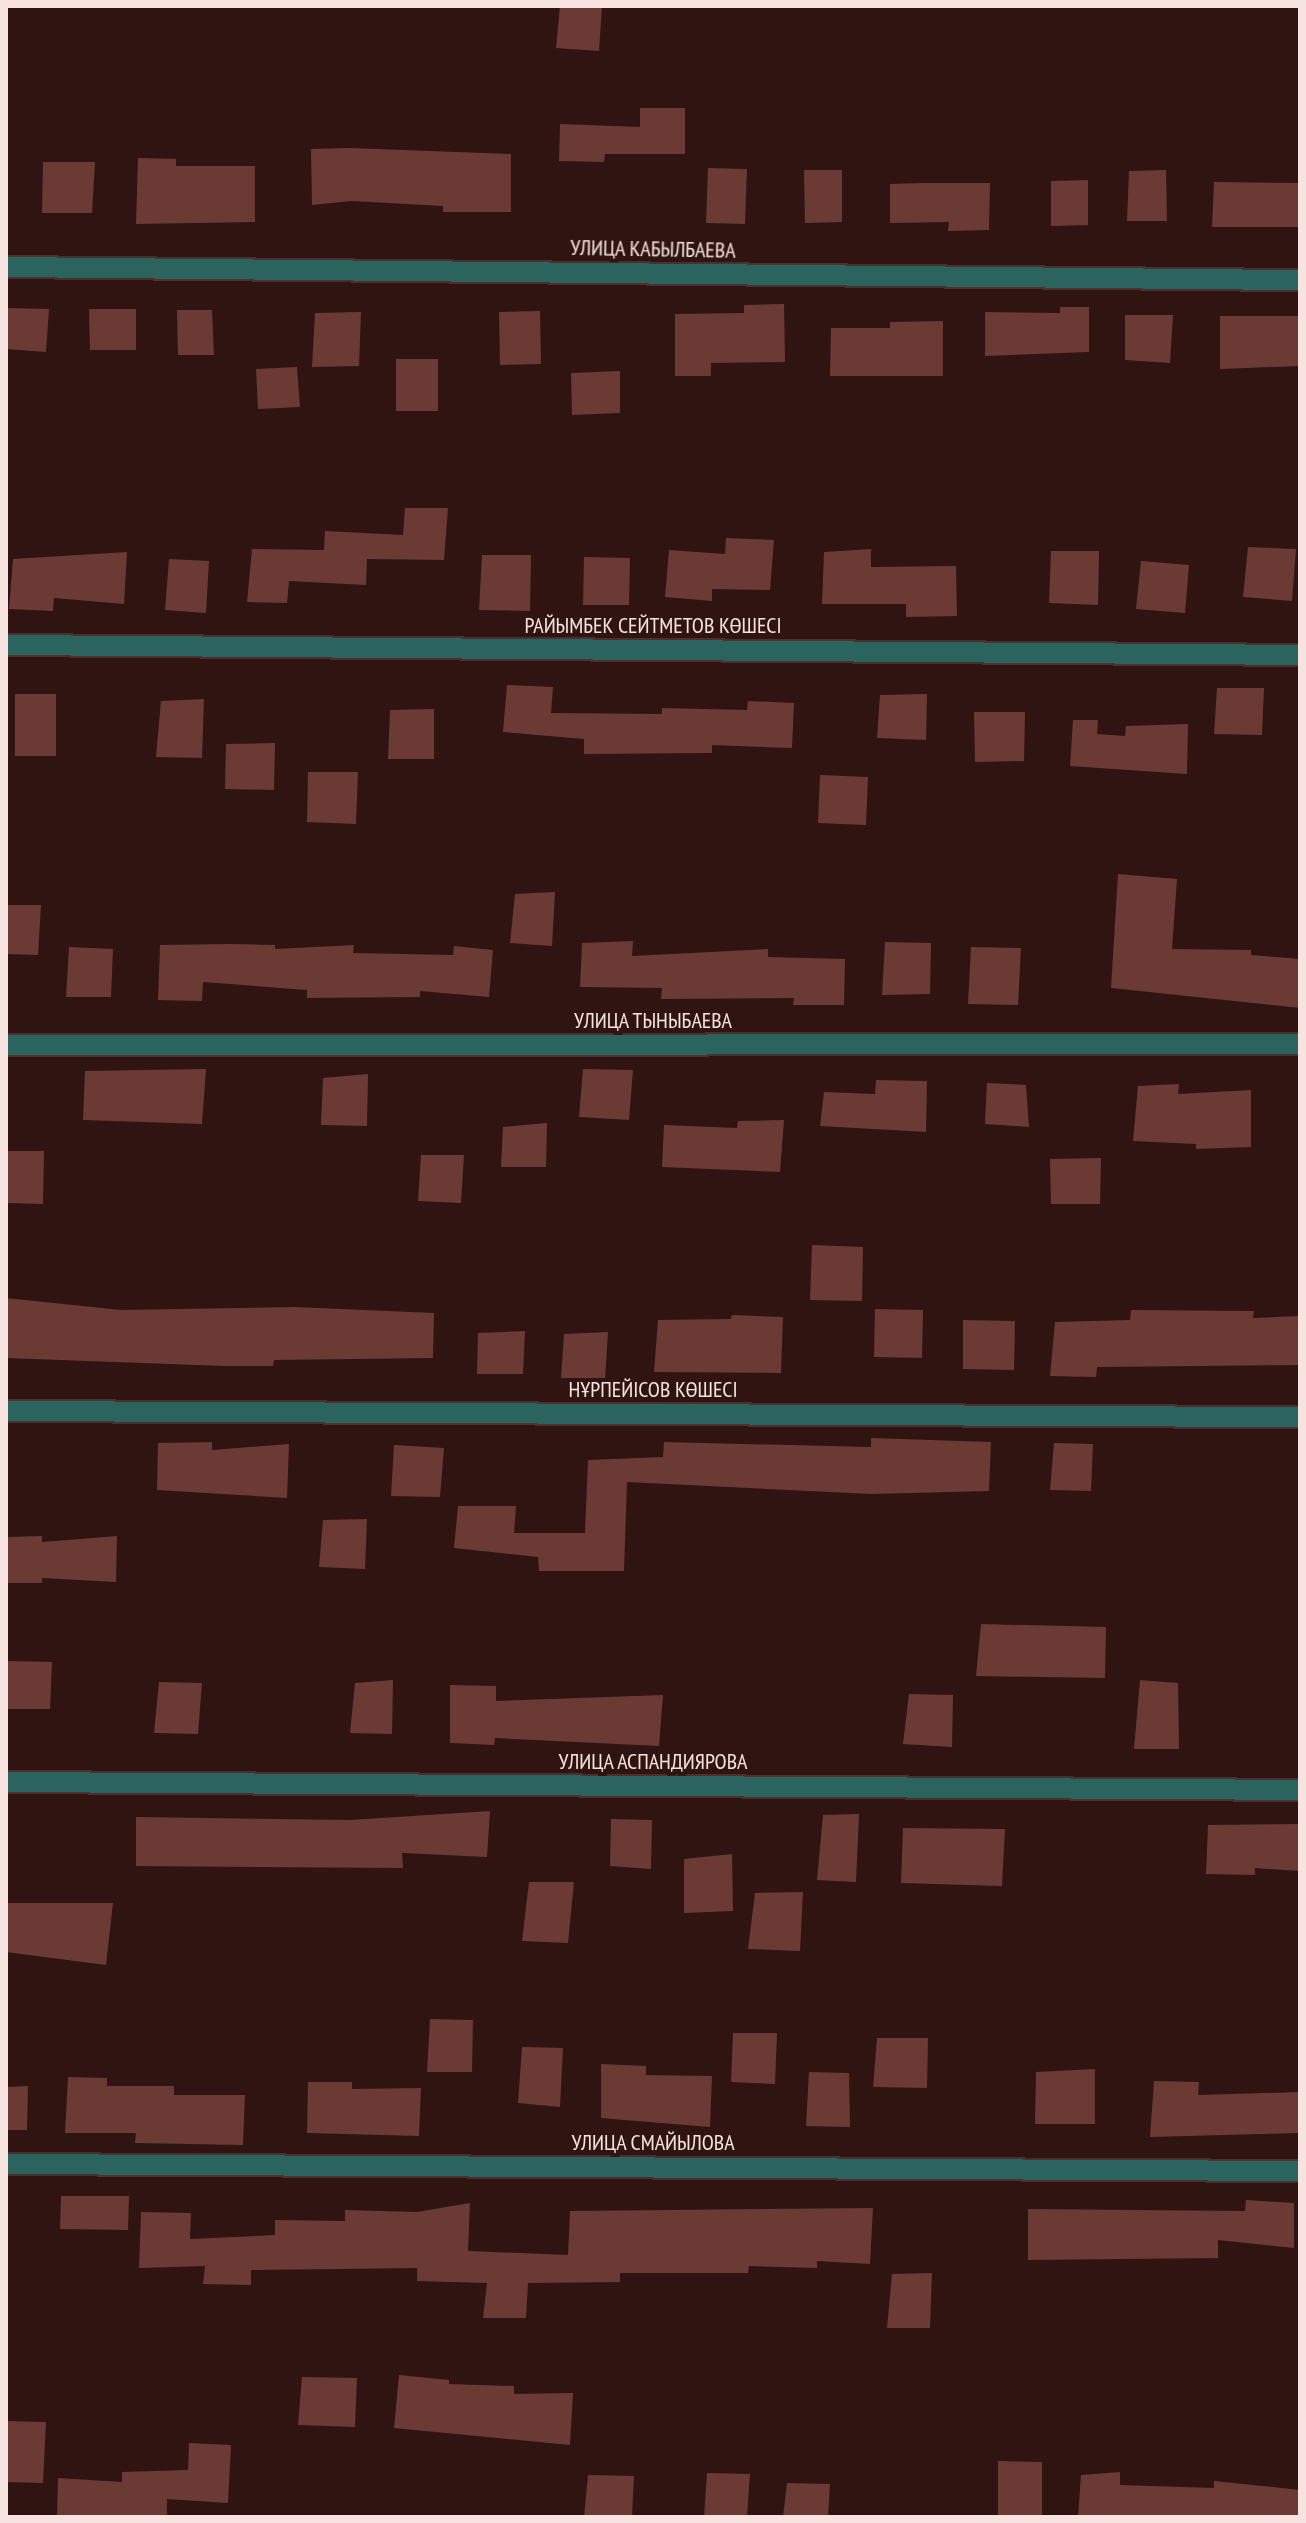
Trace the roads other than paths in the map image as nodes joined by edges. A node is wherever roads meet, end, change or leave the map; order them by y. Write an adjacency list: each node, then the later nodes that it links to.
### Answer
1 (6, 267): 2 (street, УЛИЦА КАБЫЛБАЕВА)
2 (1300, 280)
3 (6, 645): 4 (street, РАЙЫМБЕК СЕЙТМЕТОВ КӨШЕСІ)
4 (1300, 655)
5 (1300, 1044): 6 (street, УЛИЦА ТЫНЫБАЕВА)
6 (6, 1045)
7 (6, 1411): 8 (street, НҰРПЕЙІСОВ КӨШЕСІ)
8 (1300, 1417)
9 (6, 1782): 10 (street, УЛИЦА АСПАНДИЯРОВА)
10 (1300, 1790)
11 (6, 2164): 12 (street, УЛИЦА СМАЙЫЛОВА)
12 (1300, 2171)

